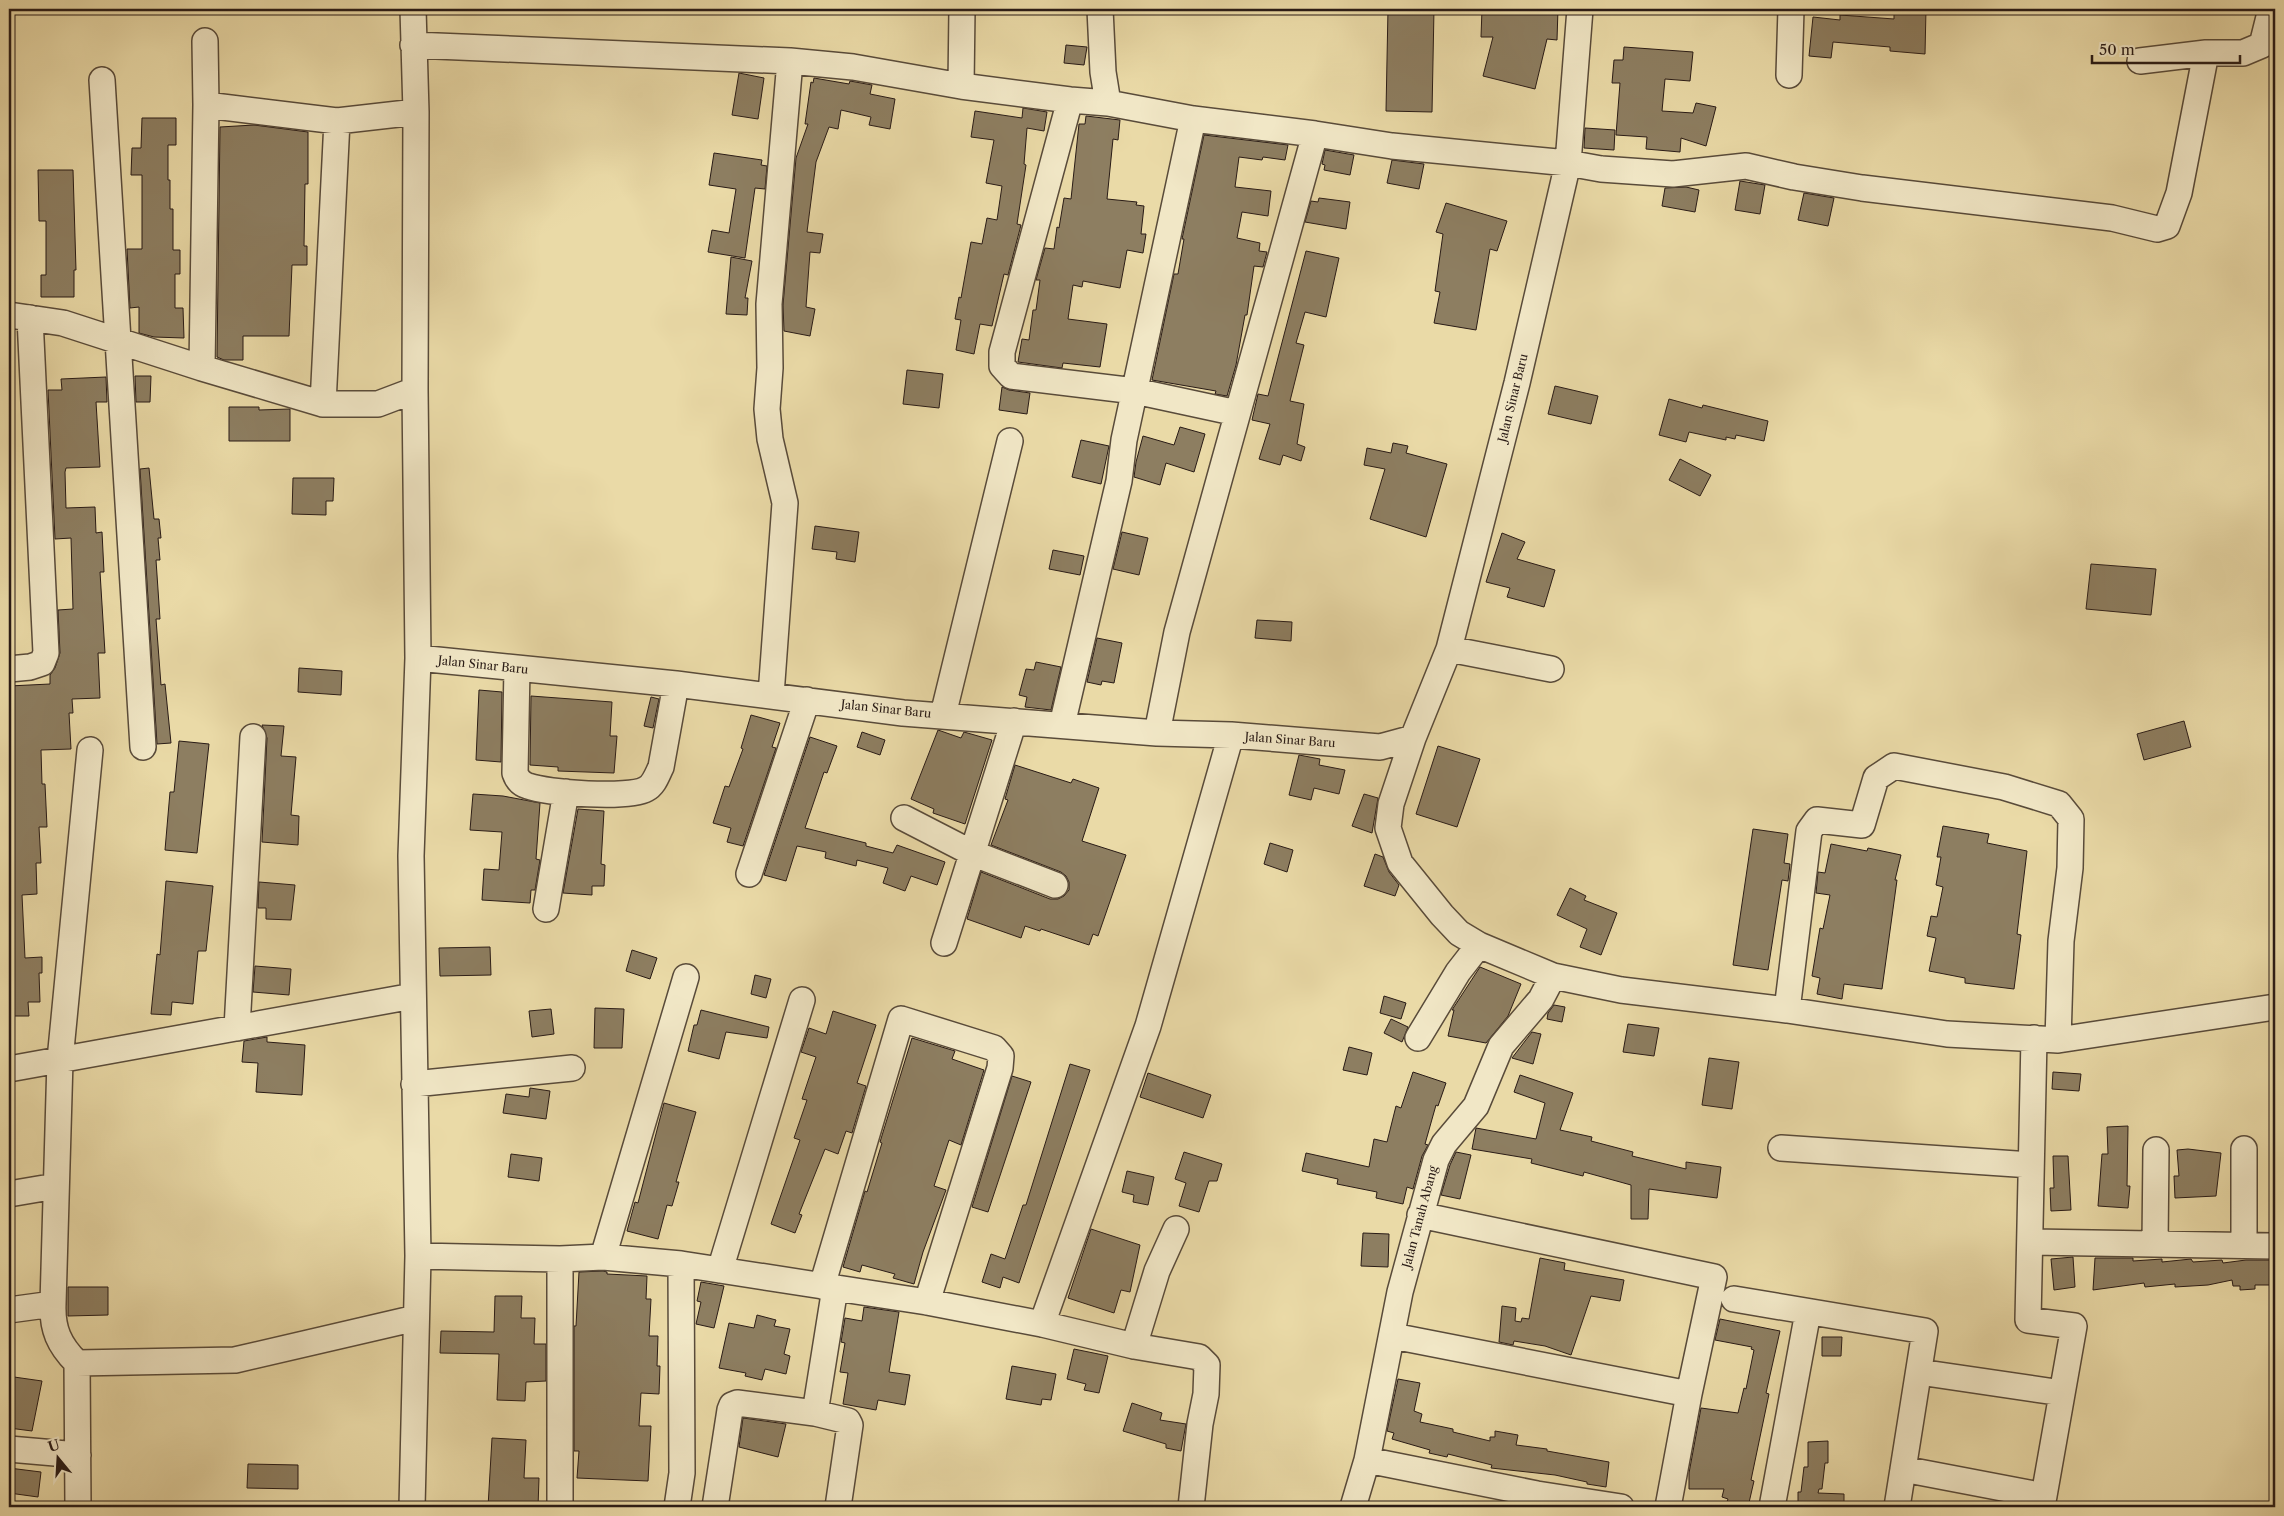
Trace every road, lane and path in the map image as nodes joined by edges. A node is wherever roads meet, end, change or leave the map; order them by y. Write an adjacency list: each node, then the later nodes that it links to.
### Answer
1 (412, 9): 8 (street)
2 (962, 9): 14 (street)
3 (1100, 9): 16 (street)
4 (1580, 9): 22 (street, Jalan Sinar Baru)
5 (1791, 9): 12 (street)
6 (2271, 9): 9 (street)
7 (204, 41): 17 (street)
8 (413, 45): 10 (street); 18 (street)
9 (2206, 54): 11 (street); 22 (street)
10 (790, 61): 14 (street); 37 (street)
11 (2140, 62)
12 (1789, 75)
13 (102, 80): 24 (street)
14 (961, 86): 15 (street)
15 (1070, 100): 16 (street); 27 (street)
16 (1108, 103): 19 (street)
17 (206, 105): 20 (street); 25 (street)
18 (416, 112): 20 (street); 26 (street)
19 (1193, 119): 21 (street); 27 (street)
20 (337, 121): 28 (street)
21 (1315, 134): 22 (street); 29 (street)
22 (1568, 163): 31 (street, Jalan Sinar Baru)
23 (19, 316): 24 (street); 34 (street)
24 (117, 340): 25 (street); 46 (street)
25 (202, 368): 28 (street)
26 (415, 390): 28 (street); 32 (street)
27 (1135, 391): 29 (street); 41 (street)
28 (322, 404)
29 (1237, 414): 42 (street)
30 (1010, 441): 39 (street)
31 (1449, 649): 35 (street); 45 (street, Jalan Sinar Baru)
32 (418, 658): 33 (street, Jalan Sinar Baru); 58 (street)
33 (517, 668): 36 (street, Jalan Sinar Baru); 48 (street)
34 (9, 669)
35 (1551, 669)
36 (676, 684): 37 (street, Jalan Sinar Baru); 48 (street)
37 (771, 695): 38 (street, Jalan Sinar Baru)
38 (807, 700): 39 (street, Jalan Sinar Baru); 51 (street)
39 (943, 716): 40 (street, Jalan Sinar Baru)
40 (1014, 721): 41 (street, Jalan Sinar Baru); 50 (street)
41 (1062, 725): 42 (street, Jalan Sinar Baru)
42 (1157, 733): 43 (street, Jalan Sinar Baru)
43 (1230, 735): 45 (street, Jalan Sinar Baru); 93 (street)
44 (253, 737): 62 (street)
45 (1413, 738): 55 (street)
46 (142, 747)
47 (90, 750): 65 (street)
48 (566, 792): 53 (street)
49 (904, 818): 50 (street)
50 (972, 853): 52 (street); 54 (street)
51 (749, 874)
52 (1056, 885)
53 (546, 909)
54 (944, 942)
55 (1479, 945): 56 (street); 63 (street)
56 (1554, 976): 61 (street); 75 (street, Jalan Tanah Abang)
57 (686, 977): 82 (street)
58 (413, 996): 62 (street); 68 (street)
59 (802, 1000): 85 (street)
60 (2275, 1007): 64 (street)
61 (1787, 1010): 64 (street); 64 (street)
62 (237, 1028): 65 (street)
63 (1418, 1038)
64 (2046, 1039): 72 (street)
65 (60, 1060): 67 (street); 73 (street)
66 (572, 1068): 68 (street)
67 (9, 1069)
68 (414, 1084): 81 (street)
69 (1781, 1148): 72 (street)
70 (2244, 1148): 79 (street)
71 (2156, 1150): 78 (street)
72 (2031, 1165): 77 (street)
73 (56, 1186): 74 (street); 89 (street)
74 (9, 1194)
75 (1420, 1215): 94 (street, Jalan Tanah Abang); 99 (street)
76 (1176, 1229): 95 (street)
77 (2030, 1242): 78 (street); 98 (street)
78 (2155, 1244): 79 (street)
79 (2244, 1245): 80 (street)
80 (2274, 1246)
81 (418, 1256): 83 (street); 92 (street)
82 (603, 1257): 83 (street); 84 (street)
83 (560, 1259): 108 (street)
84 (681, 1264): 85 (street); 109 (street)
85 (720, 1270): 86 (street)
86 (828, 1287): 88 (street); 88 (street); 100 (street)
87 (1734, 1299): 91 (street)
88 (926, 1302): 93 (street)
89 (52, 1304): 90 (street); 96 (street)
90 (9, 1310)
91 (1808, 1312): 97 (street); 116 (street)
92 (416, 1318): 96 (street); 107 (street)
93 (1042, 1324): 95 (street)
94 (1393, 1336): 99 (street); 103 (street, Jalan Tanah Abang)
95 (1134, 1346): 112 (street)
96 (77, 1363): 102 (street)
97 (1919, 1372): 98 (street); 104 (street)
98 (2062, 1393): 105 (street)
99 (1689, 1394): 115 (street)
100 (815, 1413): 110 (street); 111 (street)
101 (9, 1450): 102 (street)
102 (78, 1455): 106 (street)
103 (1367, 1460): 113 (street, Jalan Tanah Abang); 114 (street)
104 (1903, 1469): 105 (street); 117 (street)
105 (2043, 1501)
106 (78, 1507)
107 (412, 1507)
108 (560, 1507)
109 (677, 1507)
110 (715, 1507)
111 (838, 1507)
112 (1191, 1507)
113 (1353, 1507)
114 (1621, 1507)
115 (1668, 1507)
116 (1772, 1507)
117 (1896, 1507)

